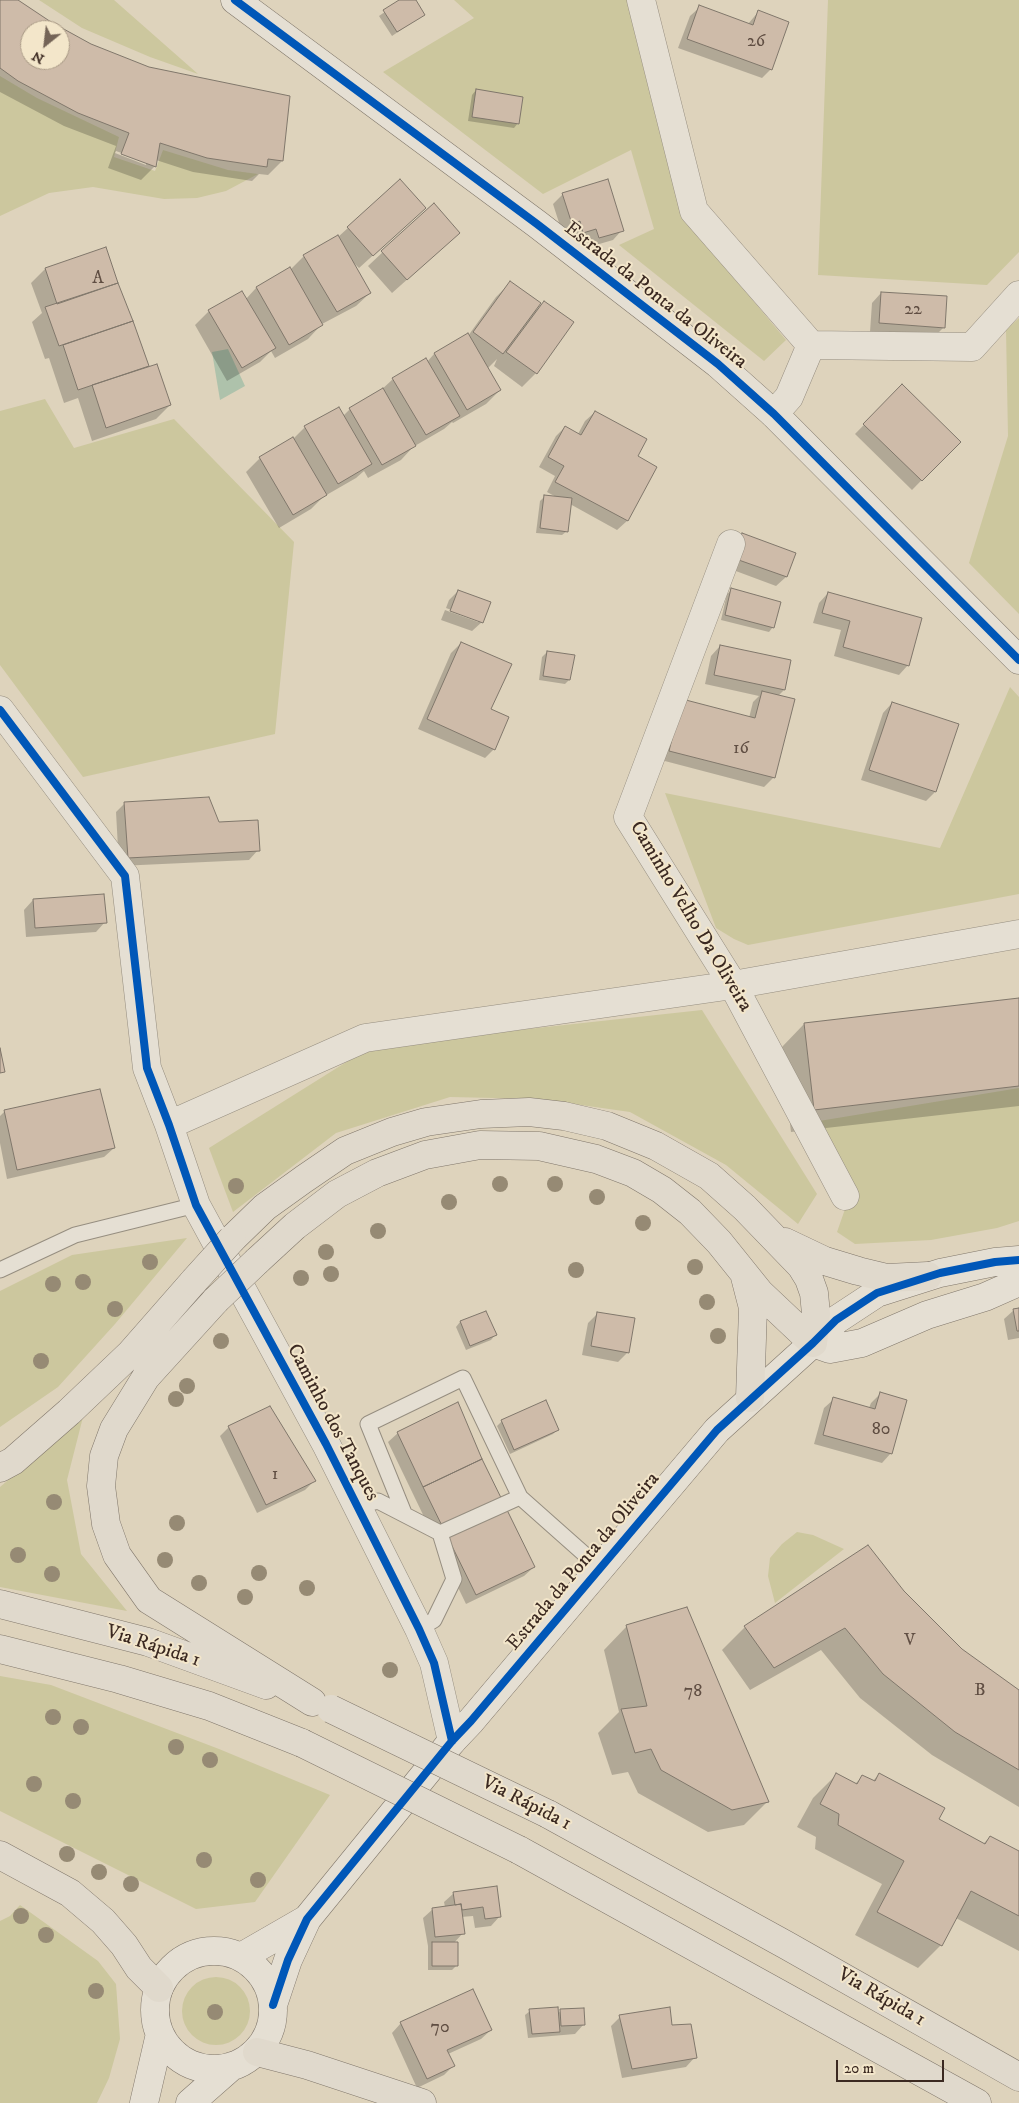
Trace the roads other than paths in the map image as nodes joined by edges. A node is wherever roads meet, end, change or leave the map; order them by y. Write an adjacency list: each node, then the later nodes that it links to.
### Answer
1 (235, 0): 5 (street, Estrada da Ponta da Oliveira)
2 (641, 0): 4 (street)
3 (1019, 295): 4 (street)
4 (811, 345): 5 (street)
5 (774, 414): 7 (street, Estrada da Ponta da Oliveira)
6 (731, 544): 10 (street, Caminho Velho Da Oliveira)
7 (1019, 660)
8 (0, 710): 11 (street, Caminho dos Tanques)
9 (1019, 934): 10 (street)
10 (733, 985): 11 (street); 12 (street, Caminho Velho Da Oliveira)
11 (170, 1125): 13 (street, Caminho dos Tanques)
12 (845, 1196)
13 (196, 1205): 16 (lane); 24 (street, Caminho dos Tanques)
14 (773, 1236): 17 (highway); 20 (highway); 22 (highway, bridge)
15 (1019, 1260): 17 (street, Estrada da Ponta da Oliveira)
16 (0, 1270)
17 (928, 1276): 20 (street, Estrada da Ponta da Oliveira)
18 (745, 1277): 20 (highway); 21 (highway); 31 (highway, bridge)
19 (1019, 1282): 20 (street)
20 (813, 1344): 21 (street, Estrada da Ponta da Oliveira)
21 (750, 1398): 27 (street, Estrada da Ponta da Oliveira)
22 (0, 1468)
23 (520, 1497): 25 (lane); 26 (lane); 27 (lane)
24 (359, 1506): 25 (lane); 29 (street, Caminho dos Tanques)
25 (404, 1513): 26 (lane)
26 (440, 1533): 29 (lane)
27 (600, 1568): 32 (street, Estrada da Ponta da Oliveira)
28 (0, 1604): 31 (highway, Via Rápida 1)
29 (419, 1629): 32 (street, Caminho dos Tanques)
30 (0, 1649): 45 (highway, Via Rápida 1, bridge)
31 (321, 1705): 41 (highway, Via Rápida 1, bridge)
32 (452, 1741): 34 (street, Estrada da Ponta da Oliveira)
33 (0, 1855): 36 (highway)
34 (306, 1919): 35 (street, Estrada da Ponta da Oliveira); 37 (street, Estrada da Ponta da Oliveira)
35 (241, 1956): 36 (street); 37 (street)
36 (159, 1988): 38 (street)
37 (273, 2005): 39 (street)
38 (160, 2034): 40 (street); 42 (street)
39 (257, 2052): 40 (street); 44 (highway)
40 (232, 2066): 43 (street)
41 (1019, 2077)
42 (144, 2103)
43 (190, 2103)
44 (422, 2103)
45 (977, 2103)

